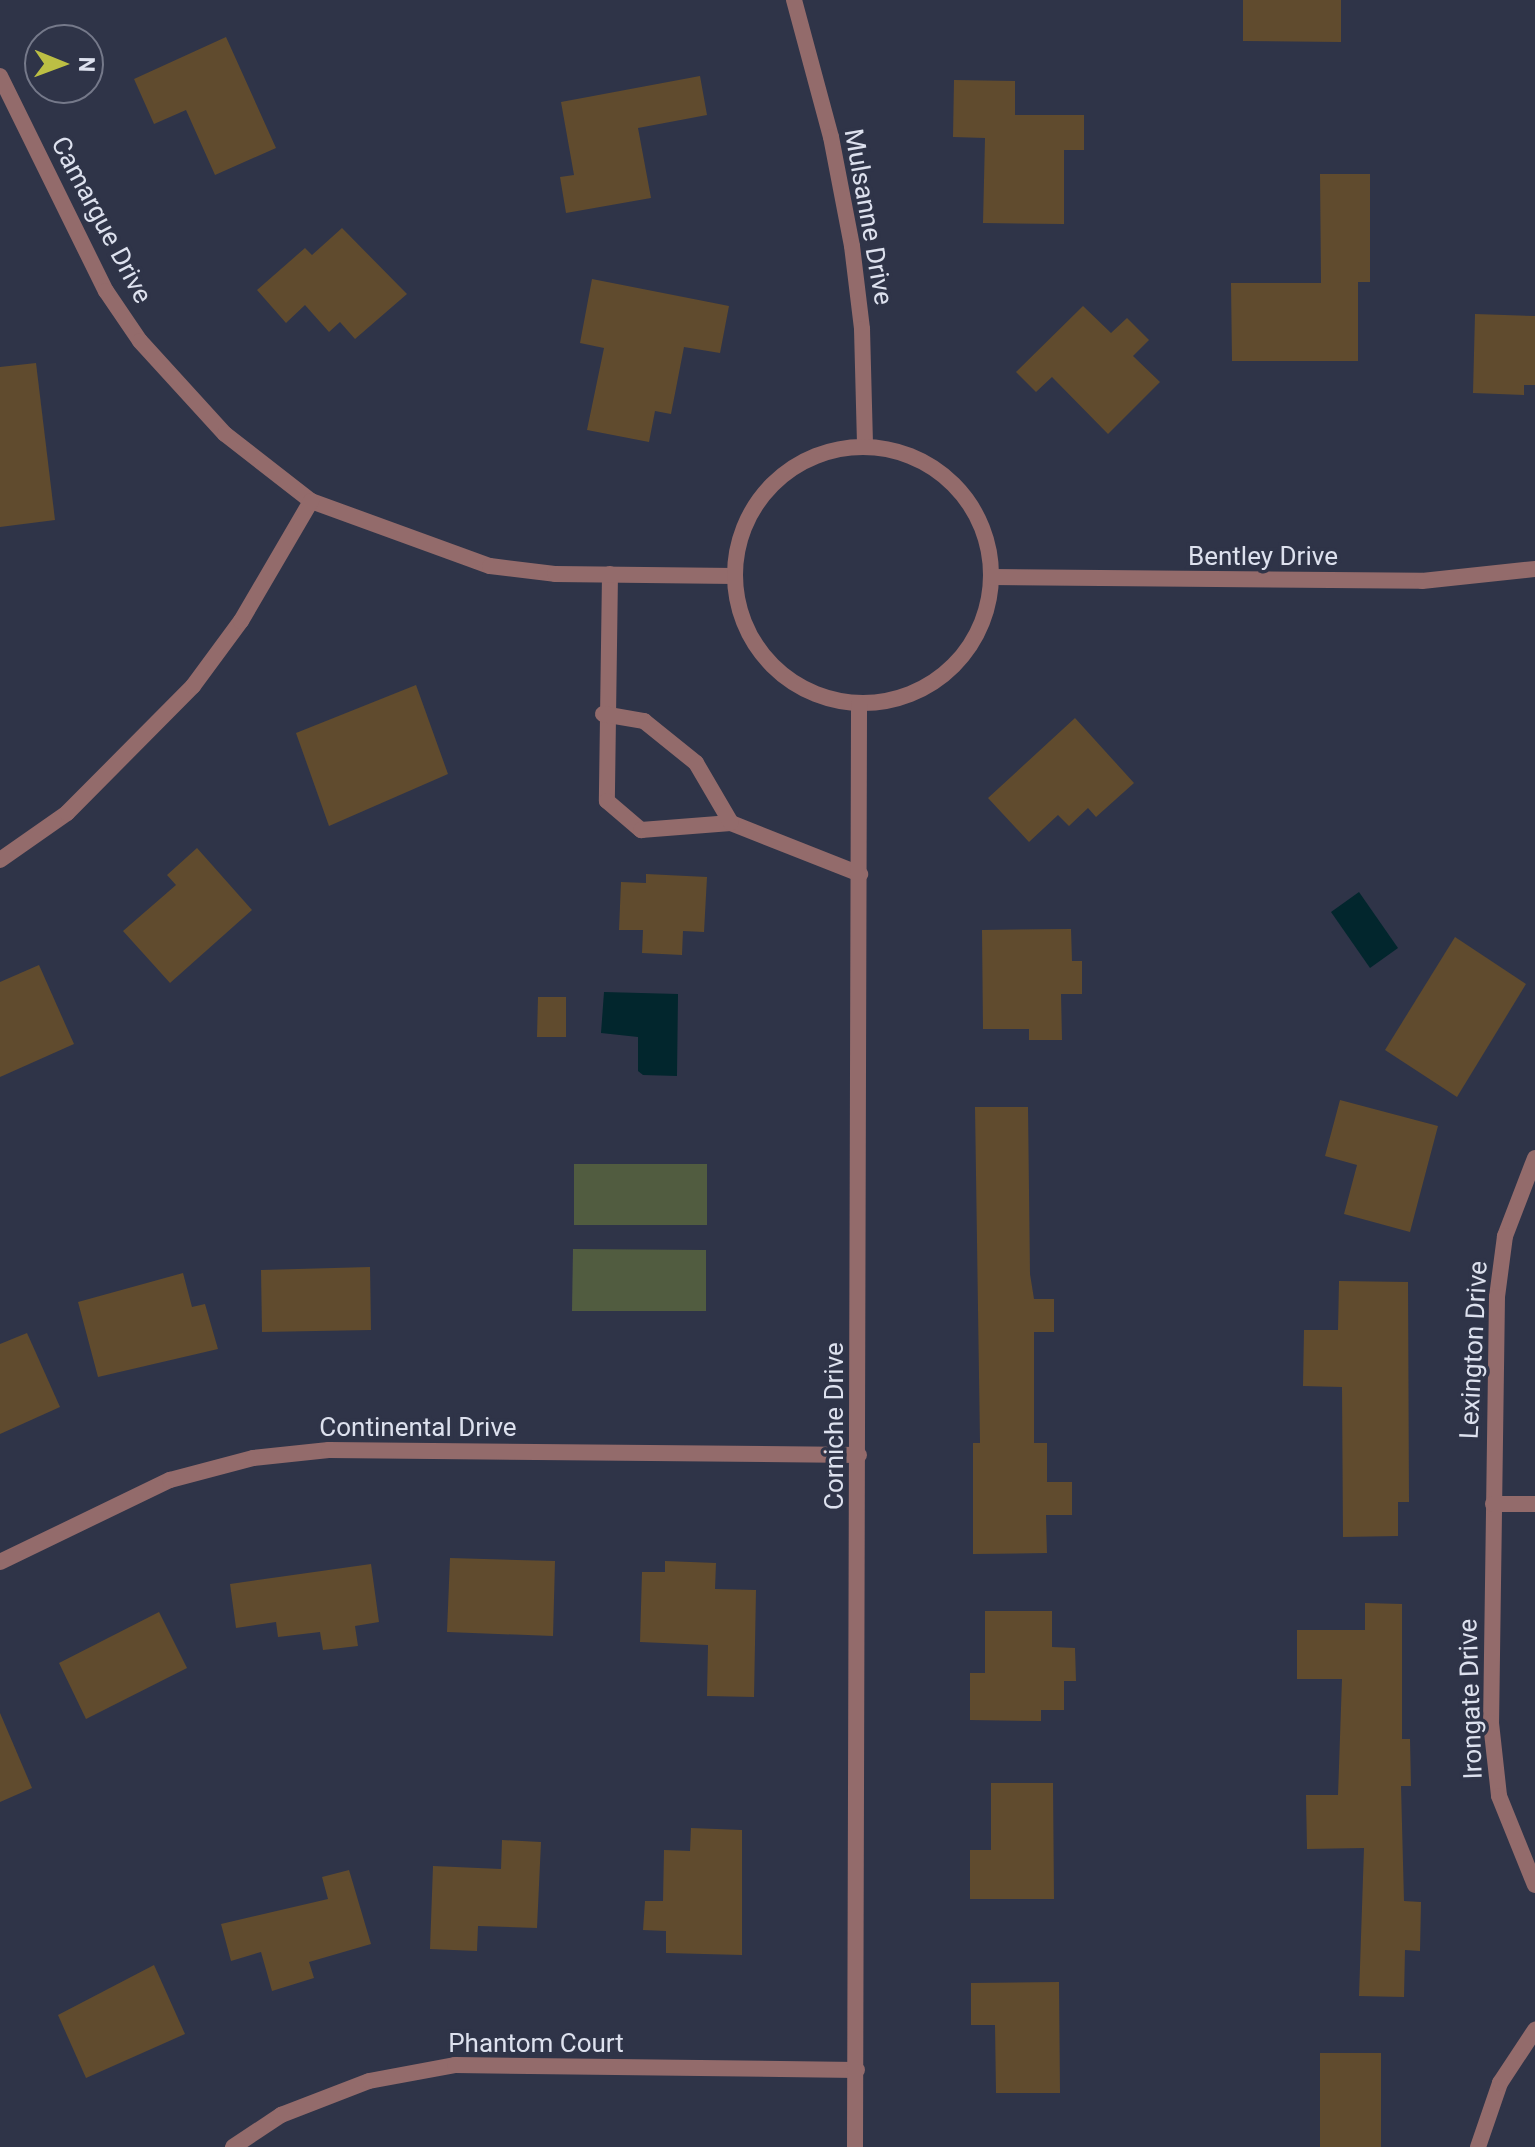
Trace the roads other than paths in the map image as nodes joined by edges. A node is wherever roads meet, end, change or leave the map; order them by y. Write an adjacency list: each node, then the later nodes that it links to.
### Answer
1 (794, 0): 3 (street, Mulsanne Drive)
2 (0, 76): 4 (street, Camargue Drive)
3 (865, 447): 7 (street); 8 (street)
4 (311, 501): 6 (street, Camargue Drive); 12 (street)
5 (1535, 569): 8 (street, Bentley Drive)
6 (610, 574): 7 (street, Camargue Drive); 10 (street)
7 (735, 576): 9 (street)
8 (991, 577): 9 (street)
9 (859, 704): 13 (street, Corniche Drive)
10 (603, 714): 11 (street); 11 (street)
11 (731, 823): 13 (street)
12 (0, 860)
13 (860, 874): 15 (street, Corniche Drive)
14 (1535, 1158): 16 (street, Lexington Drive)
15 (859, 1455): 18 (street, Continental Drive); 21 (street, Corniche Drive)
16 (1493, 1504): 17 (street); 19 (street, Irongate Drive)
17 (1535, 1504)
18 (0, 1562)
19 (1535, 1885)
20 (1535, 2030): 24 (street)
21 (857, 2070): 22 (street, Phantom Court); 23 (street, Corniche Drive)
22 (233, 2147)
23 (855, 2147)
24 (1478, 2147)

